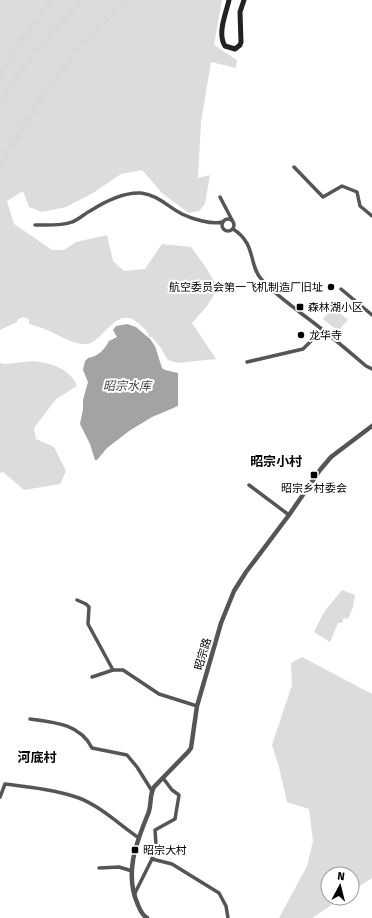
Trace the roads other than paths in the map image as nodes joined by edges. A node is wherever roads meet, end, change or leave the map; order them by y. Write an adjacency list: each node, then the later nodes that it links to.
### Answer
1 (229, 0): 2 (main road)
2 (244, 0)
3 (294, 167): 6 (street)
4 (220, 198): 5 (street)
5 (227, 211): 7 (street); 8 (street)
6 (372, 216)
7 (232, 220): 8 (street); 12 (street)
8 (224, 221): 9 (street); 11 (street)
9 (216, 223): 10 (street); 11 (street)
10 (35, 225)
11 (223, 228): 12 (street)
12 (233, 229): 15 (street)
13 (341, 289): 14 (street)
14 (372, 315)
15 (322, 330): 16 (street); 17 (street)
16 (247, 362)
17 (372, 369)
18 (372, 426): 20 (street, 昭宗路)
19 (250, 485): 20 (street)
20 (289, 515): 24 (street, 昭宗路)
21 (77, 600): 22 (street)
22 (113, 670): 23 (street); 24 (street)
23 (92, 677)
24 (197, 706): 26 (street, 昭宗路)
25 (30, 719): 27 (street)
26 (162, 778): 27 (street, 昭宗路); 30 (street)
27 (152, 791): 29 (street, 昭宗路)
28 (0, 797): 29 (street)
29 (139, 838): 32 (street, 昭宗路)
30 (152, 859): 33 (street); 35 (street)
31 (100, 868): 32 (street)
32 (132, 870): 33 (street, 昭宗路)
33 (134, 896): 34 (street, 昭宗路)
34 (147, 918)
35 (228, 918)

